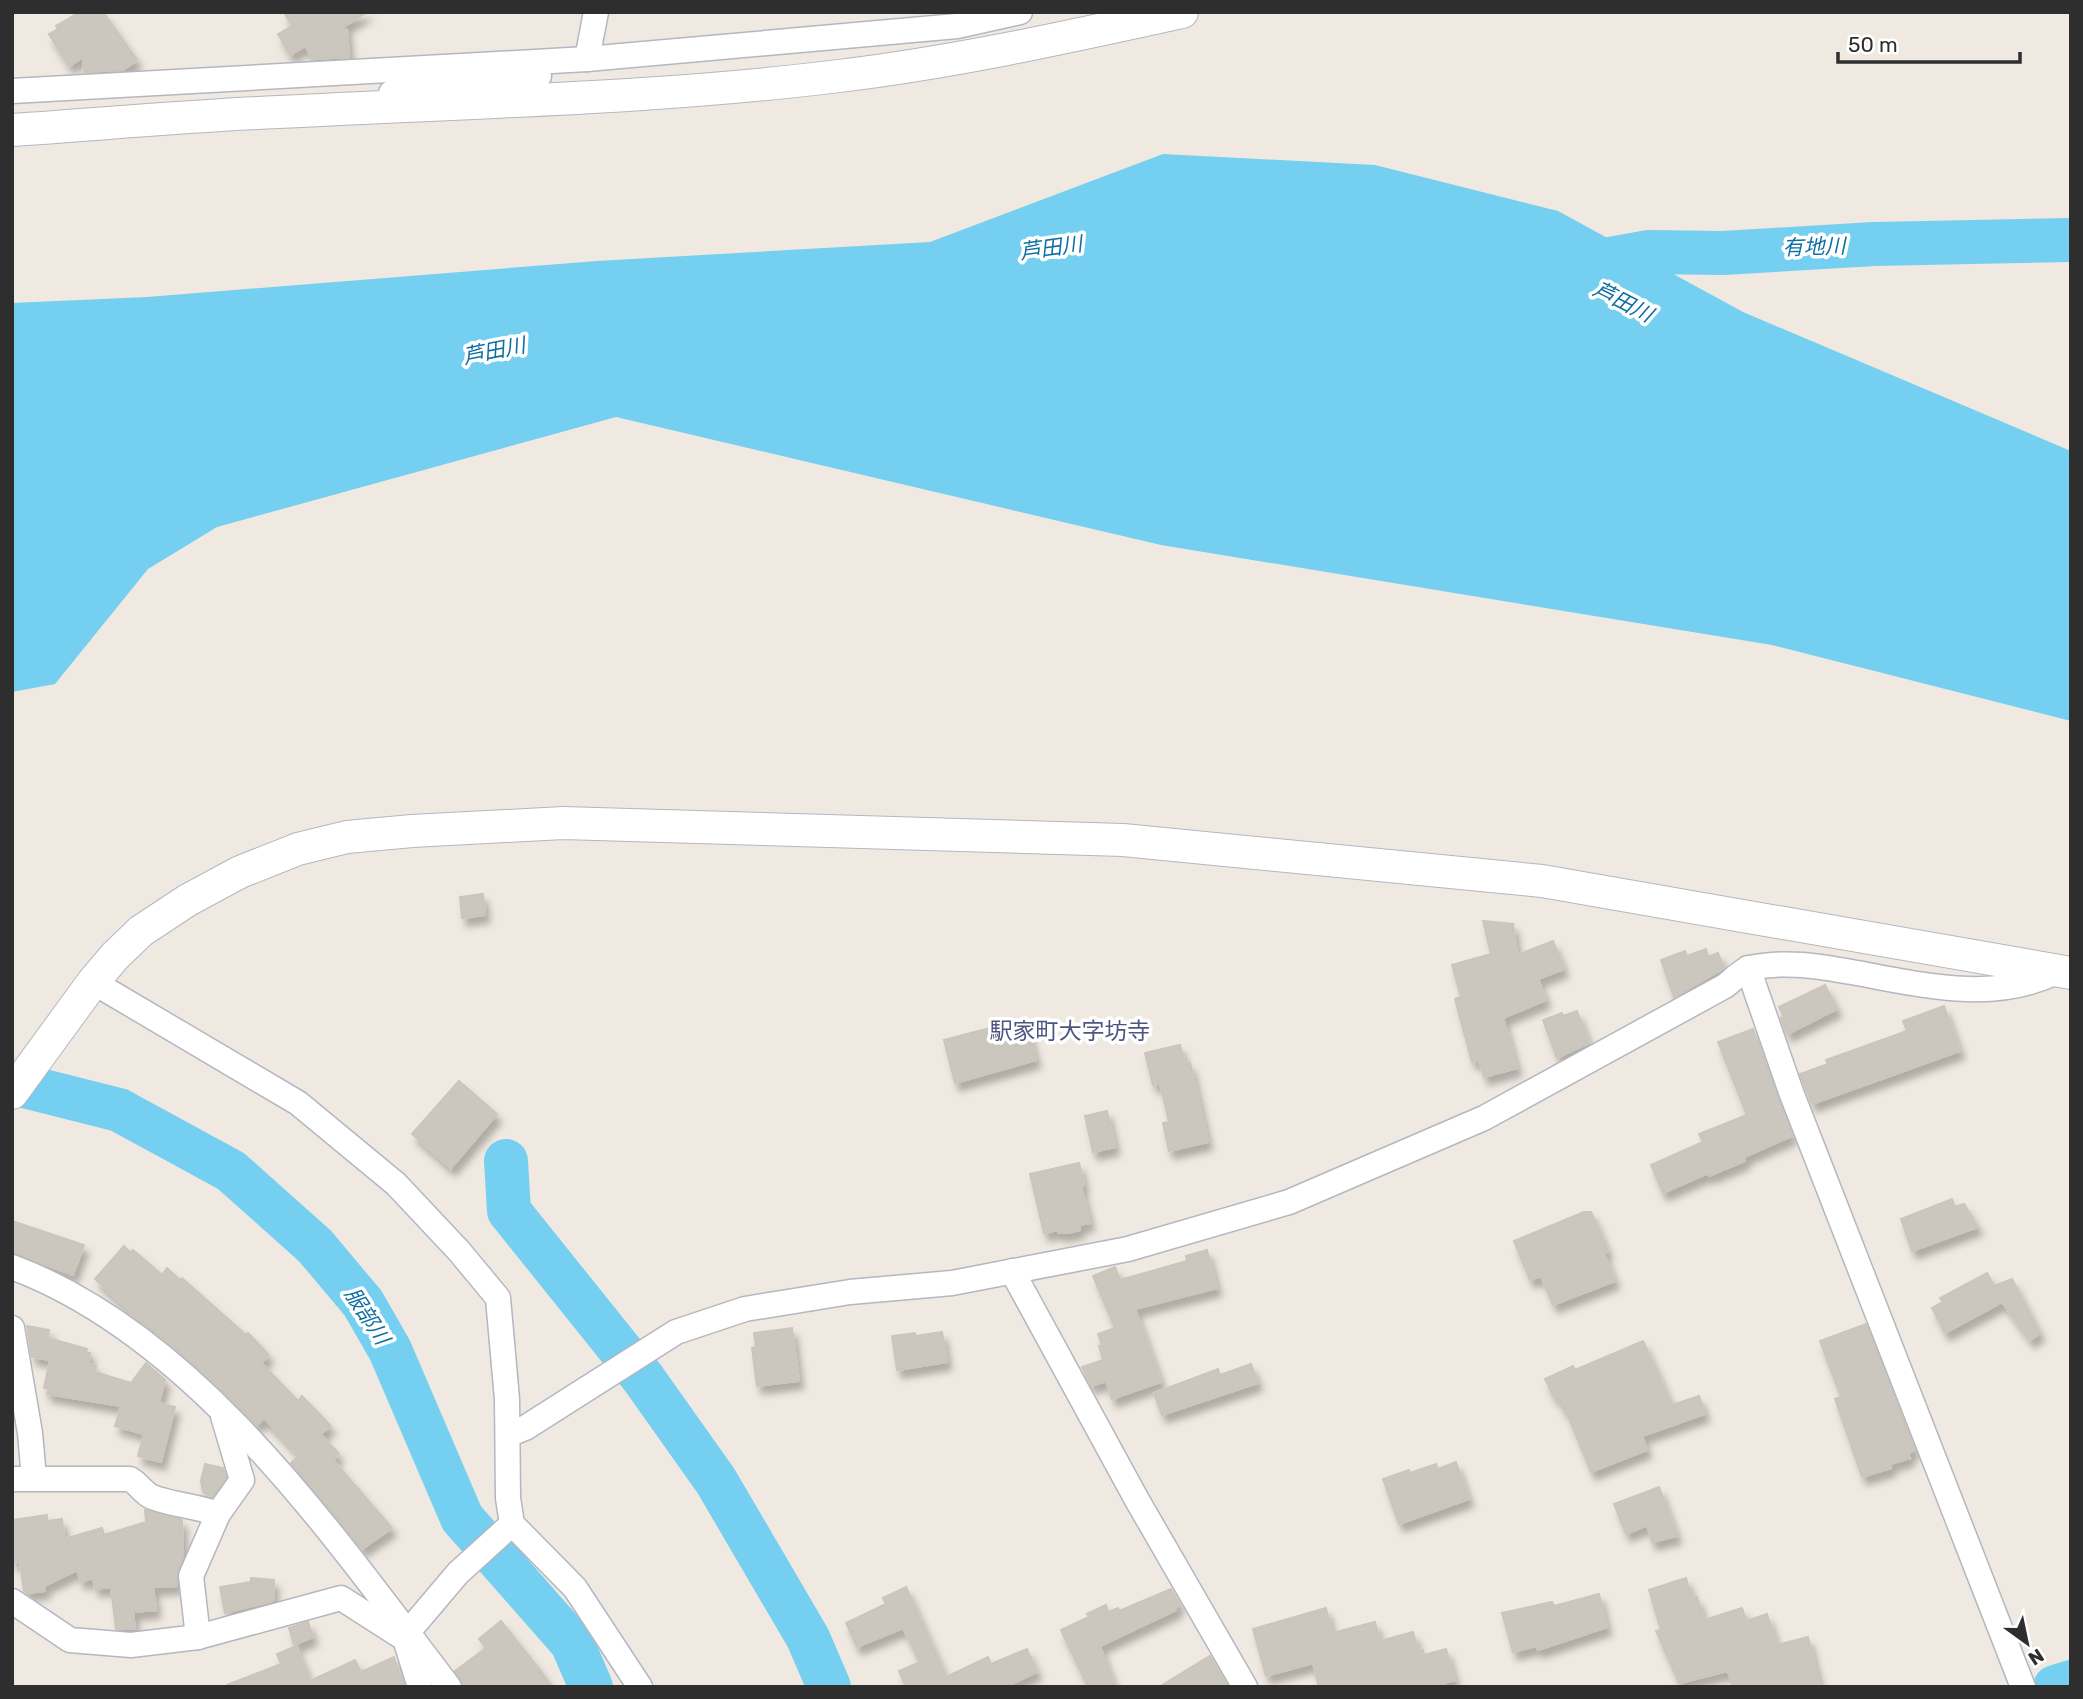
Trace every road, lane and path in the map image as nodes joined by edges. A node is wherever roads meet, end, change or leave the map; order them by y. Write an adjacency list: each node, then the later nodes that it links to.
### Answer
1 (596, 12): 4 (street)
2 (1020, 12): 4 (street)
3 (1182, 12): 7 (street)
4 (587, 59): 5 (street)
5 (550, 61): 6 (street); 7 (street)
6 (12, 91)
7 (354, 109): 8 (street)
8 (12, 130)
9 (1748, 968): 10 (street); 14 (street); 28 (street)
10 (2064, 972): 11 (street)
11 (87, 992): 12 (street); 17 (street)
12 (12, 1093)
13 (12, 1267): 16 (street)
14 (1012, 1270): 17 (street); 27 (street)
15 (12, 1328): 18 (street)
16 (222, 1409): 19 (street); 22 (street)
17 (508, 1435): 20 (street)
18 (23, 1479): 19 (street)
19 (218, 1514): 23 (street)
20 (509, 1527): 22 (street); 26 (street)
21 (12, 1601): 23 (street)
22 (406, 1636): 23 (street); 24 (street); 25 (street)
23 (198, 1637)
24 (420, 1687)
25 (449, 1687)
26 (640, 1687)
27 (1245, 1687)
28 (2024, 1687)

